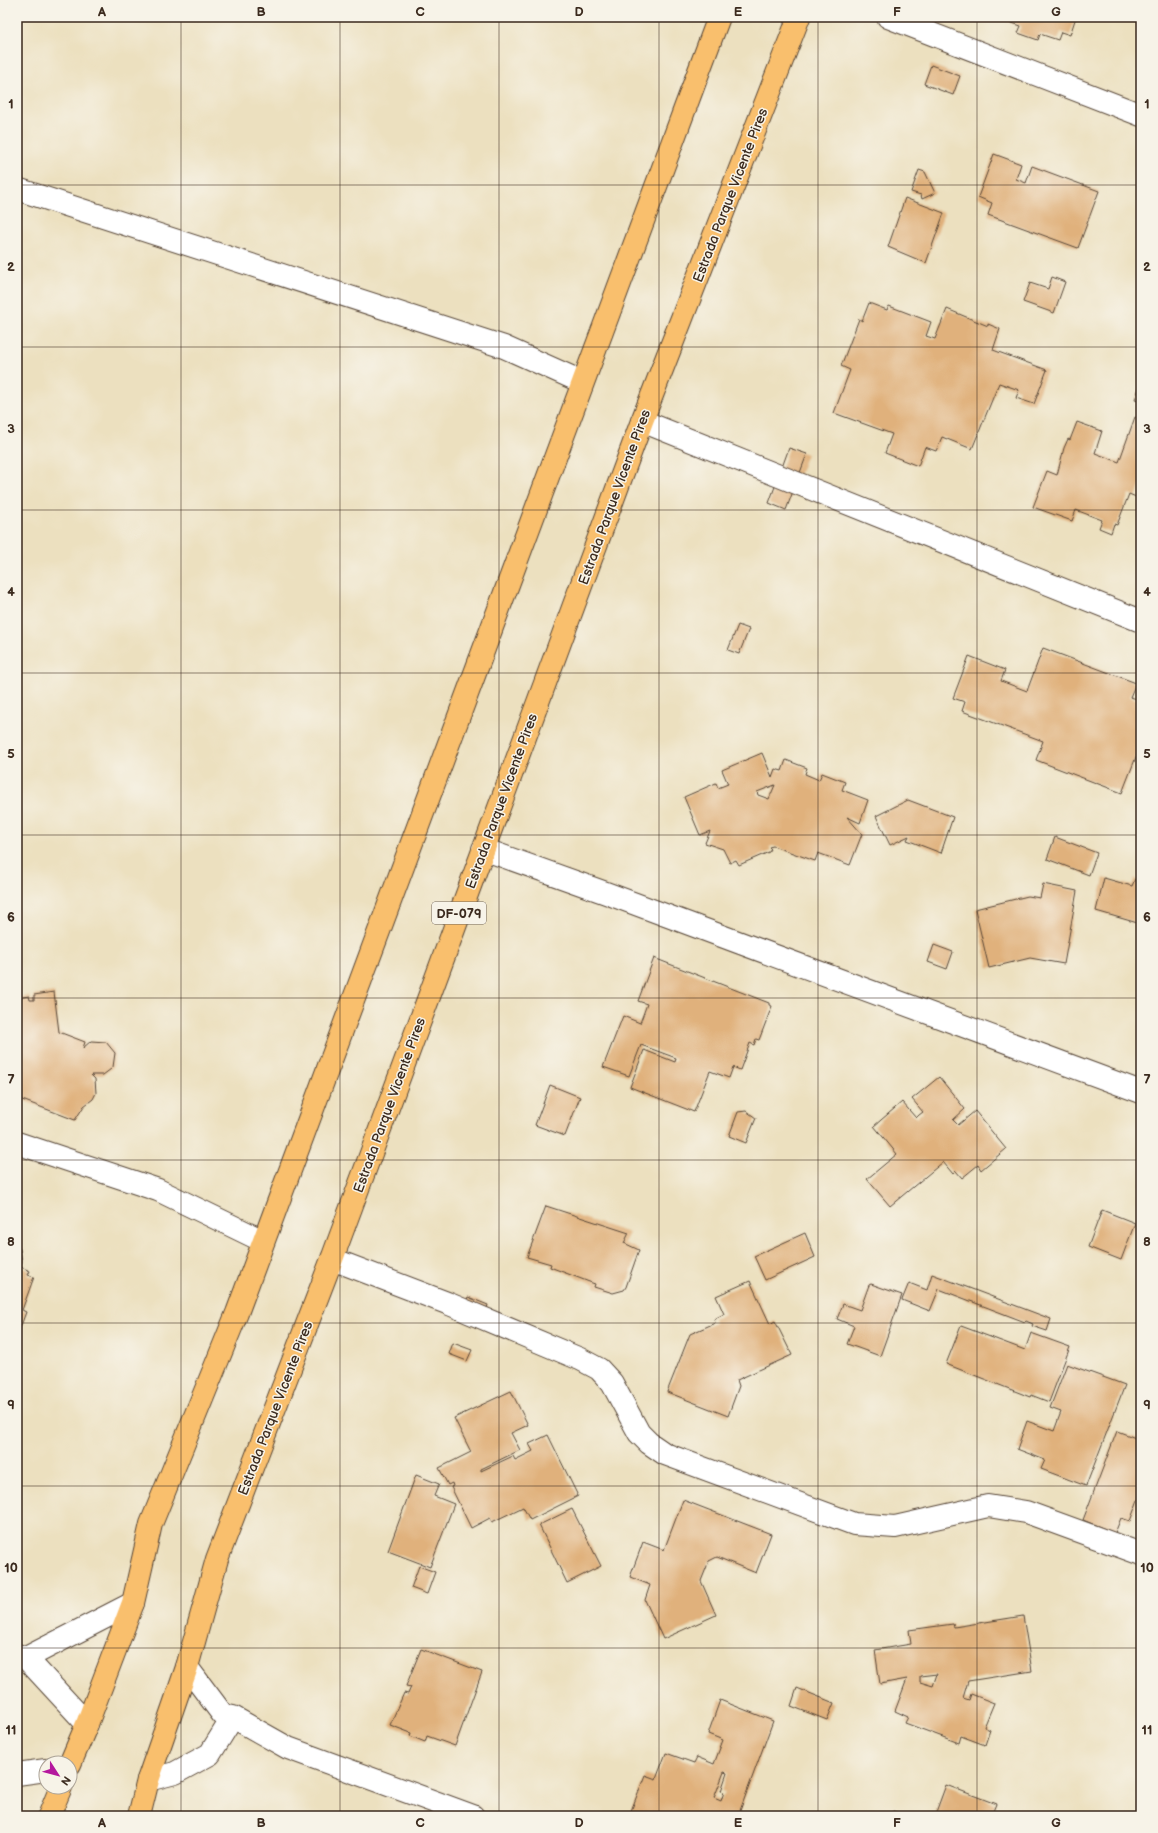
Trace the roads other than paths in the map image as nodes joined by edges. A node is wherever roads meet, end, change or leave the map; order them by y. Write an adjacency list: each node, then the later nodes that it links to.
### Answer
1 (799, 17): 7 (main road, Estrada Parque Vicente Pires / DF-079)
2 (888, 17): 4 (street)
3 (717, 18): 6 (main road)
4 (1141, 115)
5 (17, 189): 6 (street)
6 (582, 382): 12 (main road)
7 (642, 421): 8 (street); 9 (main road, Estrada Parque Vicente Pires / DF-079)
8 (1141, 621)
9 (483, 849): 10 (street); 13 (main road, Estrada Parque Vicente Pires / DF-079)
10 (1141, 1092)
11 (17, 1144): 12 (street)
12 (263, 1241): 15 (main road)
13 (332, 1260): 14 (street); 17 (main road, Estrada Parque Vicente Pires / DF-079)
14 (1141, 1554)
15 (133, 1603): 16 (street); 19 (main road)
16 (21, 1656): 19 (street)
17 (187, 1667): 18 (street); 23 (main road, Estrada Parque Vicente Pires / DF-079)
18 (233, 1717): 23 (street); 27 (street)
19 (87, 1724): 20 (main road)
20 (74, 1755)
21 (38, 1771): 22 (street)
22 (17, 1774)
23 (148, 1780): 26 (main road, Estrada Parque Vicente Pires / DF-079)
24 (58, 1795): 25 (main road)
25 (49, 1816)
26 (139, 1816)
27 (473, 1816)

